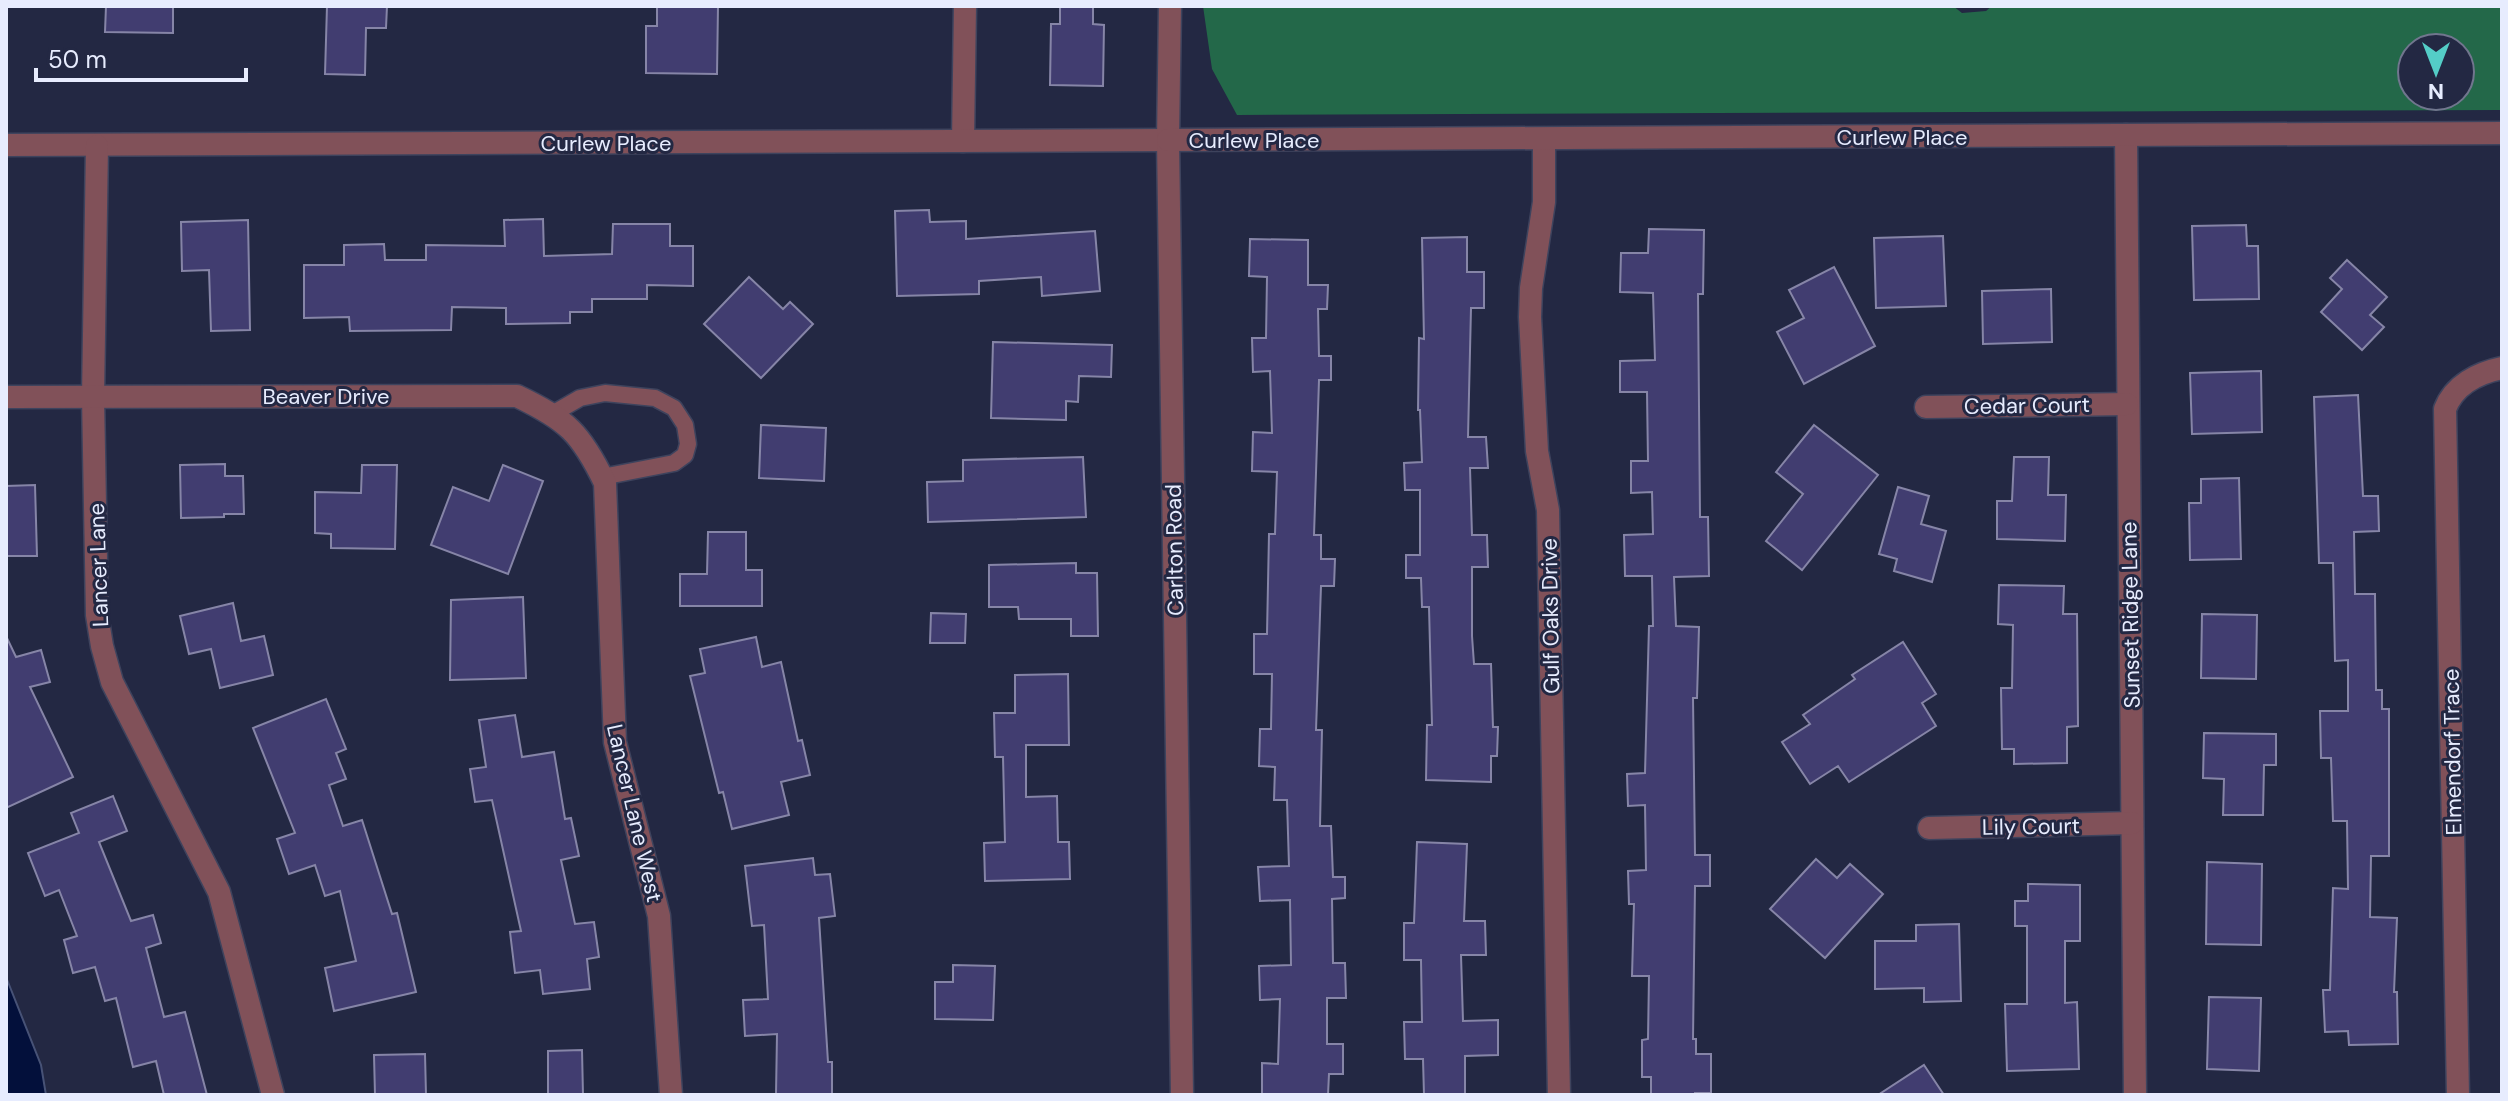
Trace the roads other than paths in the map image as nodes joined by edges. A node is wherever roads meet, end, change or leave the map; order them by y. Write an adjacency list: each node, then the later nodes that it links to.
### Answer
1 (965, 6): 7 (street)
2 (1170, 6): 6 (street, Carlton Road)
3 (2502, 133): 4 (street, Curlew Place)
4 (2126, 135): 5 (street, Curlew Place); 13 (street, Sunset Ridge Lane)
5 (1544, 139): 6 (street, Curlew Place); 22 (street, Gulf Oaks Drive)
6 (1168, 140): 7 (street, Curlew Place); 21 (street, Carlton Road)
7 (963, 141): 9 (street, Curlew Place)
8 (6, 145): 9 (street, Curlew Place)
9 (97, 146): 12 (street, Lancer Lane)
10 (2502, 368): 24 (street, Elmendorf Trace)
11 (6, 397): 12 (street, Beaver Drive)
12 (93, 397): 15 (street, Beaver Drive); 19 (street, Lancer Lane)
13 (2127, 404): 14 (street, Cedar Court); 17 (street, Sunset Ridge Lane)
14 (1926, 407)
15 (554, 413): 16 (street, Beaver Drive); 16 (lane)
16 (603, 480): 20 (street, Lancer Lane West)
17 (2132, 823): 18 (street, Lily Court); 23 (street, Sunset Ridge Lane)
18 (1929, 828)
19 (273, 1095)
20 (671, 1095)
21 (1182, 1095)
22 (1559, 1095)
23 (2135, 1095)
24 (2458, 1095)

